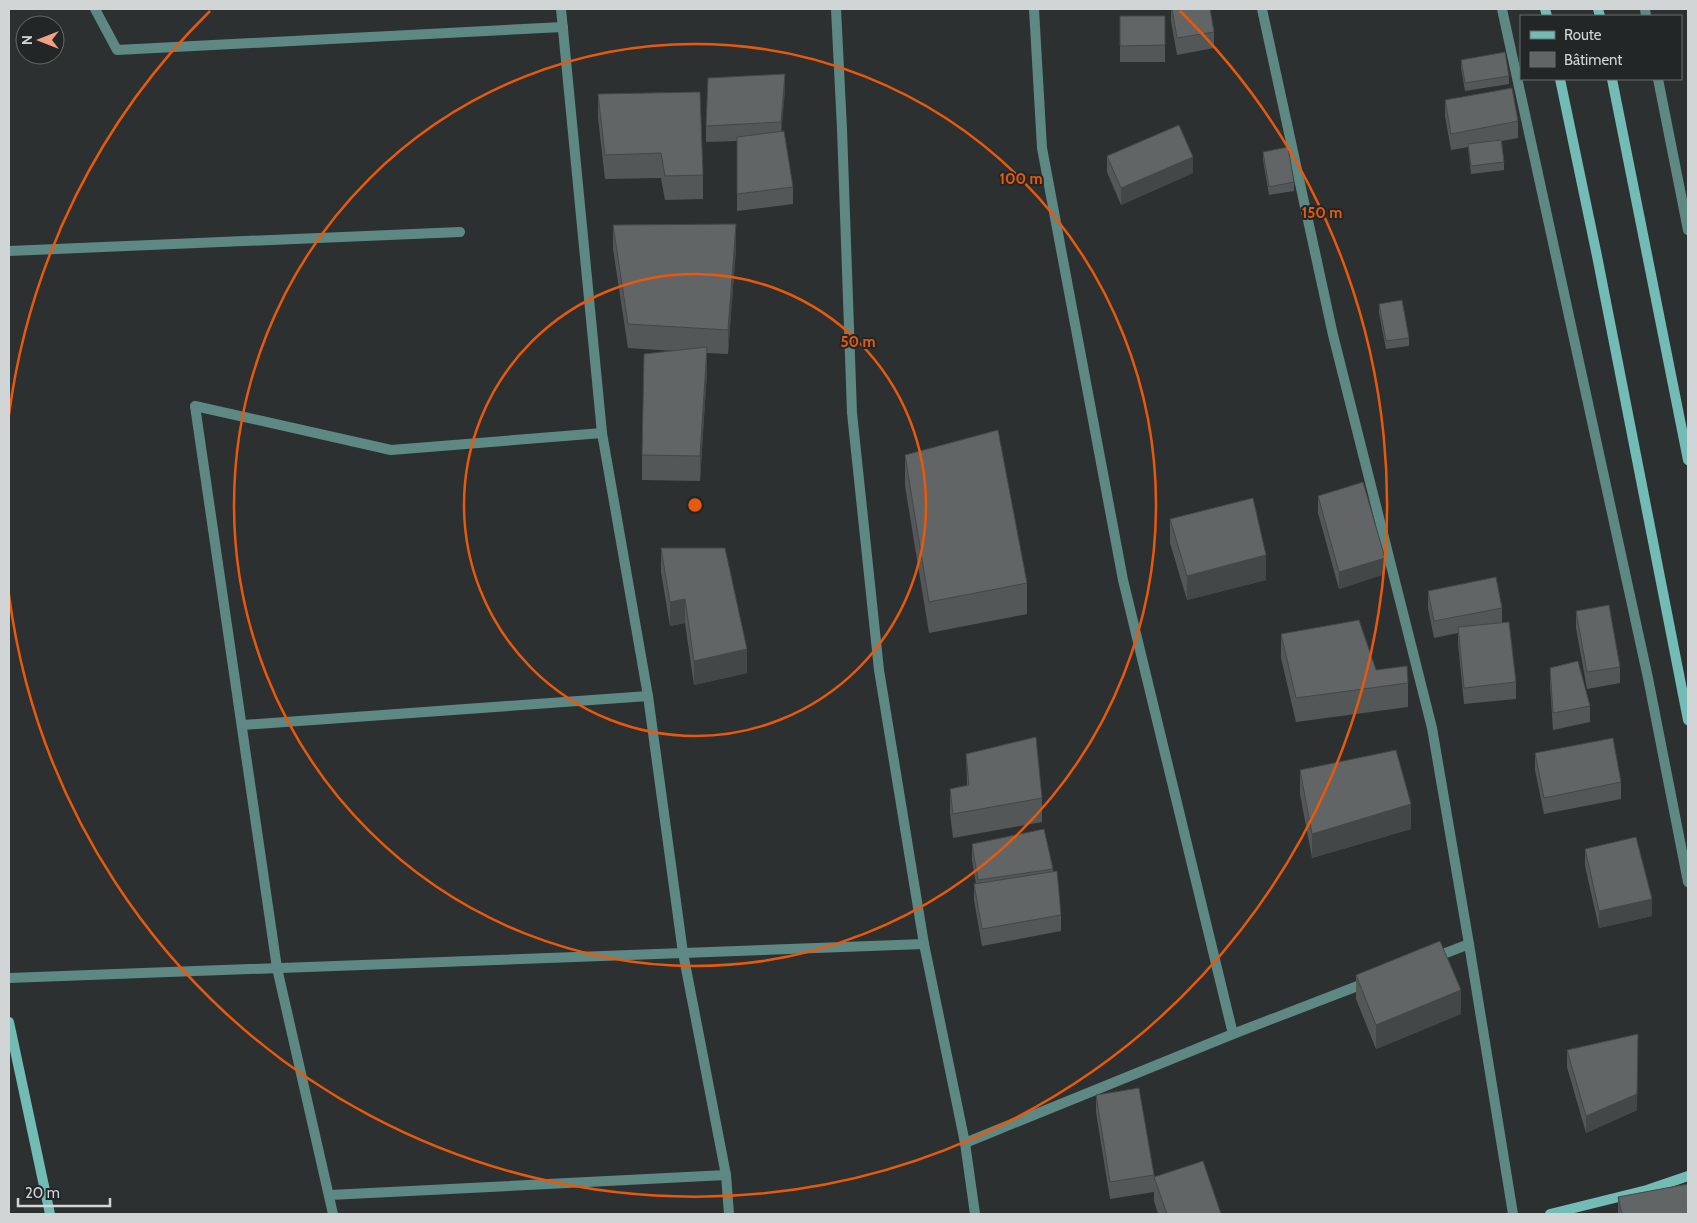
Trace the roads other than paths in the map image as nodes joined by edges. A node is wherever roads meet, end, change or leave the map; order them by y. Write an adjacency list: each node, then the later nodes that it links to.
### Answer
1 (95, 9): 7 (street)
2 (561, 9): 7 (street)
3 (836, 9): 20 (street)
4 (1034, 9): 28 (street)
5 (1262, 9): 21 (street)
6 (1502, 9): 19 (street)
7 (562, 26): 14 (street)
8 (1560, 80): 17 (street)
9 (1612, 80): 15 (street)
10 (1658, 80): 11 (street)
11 (1688, 230)
12 (460, 232): 13 (street)
13 (9, 251)
14 (602, 433): 16 (street); 18 (street)
15 (1688, 460)
16 (648, 696): 18 (street); 22 (street)
17 (1688, 720)
18 (243, 726): 24 (street)
19 (1688, 882)
20 (924, 944): 22 (street); 29 (street)
21 (1469, 944): 23 (street); 37 (street)
22 (683, 953): 24 (street); 30 (street)
23 (1424, 961)
24 (277, 968): 25 (street); 32 (street)
25 (9, 978)
26 (1378, 978): 28 (street)
27 (9, 1022): 33 (street)
28 (1233, 1034): 29 (street)
29 (965, 1143): 36 (street)
30 (726, 1176): 32 (street); 35 (street)
31 (1688, 1176): 38 (street)
32 (330, 1195): 34 (street)
33 (50, 1214)
34 (333, 1214)
35 (729, 1214)
36 (975, 1214)
37 (1513, 1214)
38 (1550, 1214)

